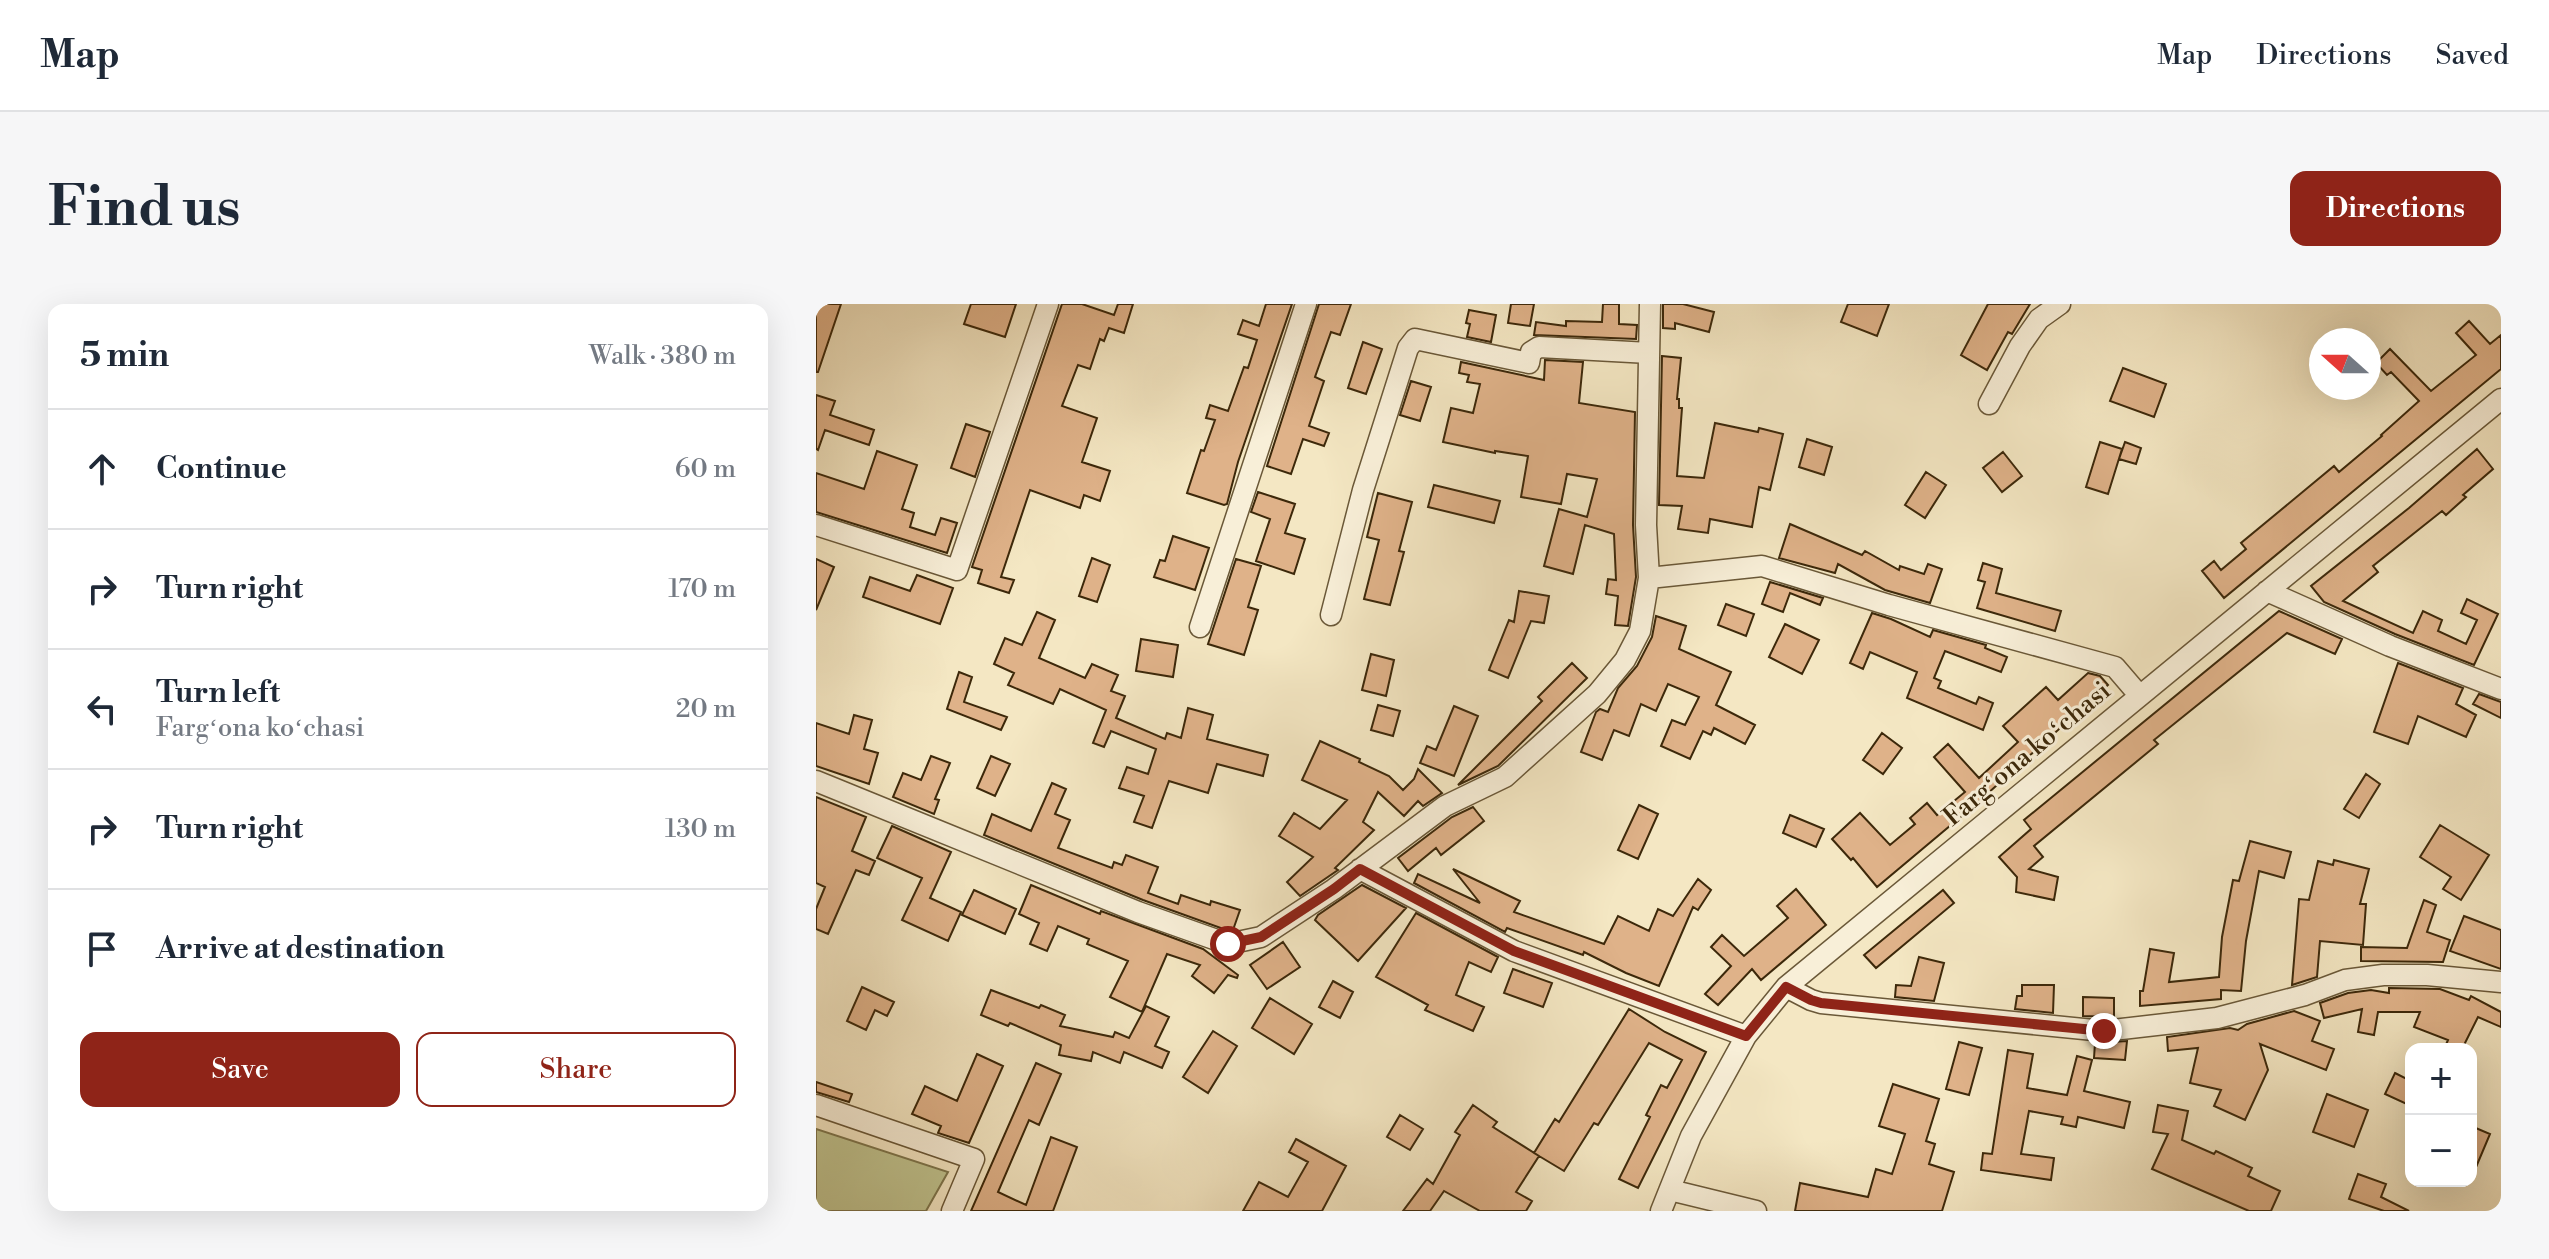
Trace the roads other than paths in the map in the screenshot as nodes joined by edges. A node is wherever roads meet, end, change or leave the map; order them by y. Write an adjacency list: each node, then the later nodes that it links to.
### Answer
1 (1048, 304): 8 (street)
2 (1306, 304): 12 (street)
3 (1650, 304): 5 (street)
4 (2060, 304): 7 (street)
5 (1649, 353): 9 (street); 11 (street)
6 (2501, 399): 10 (street, Fargʻona koʻchasi)
7 (1989, 404)
8 (816, 525)
9 (1649, 578): 14 (street); 16 (street)
10 (2267, 591): 13 (street); 14 (street, Fargʻona koʻchasi)
11 (1331, 615)
12 (1200, 627)
13 (2501, 689)
14 (2139, 695): 18 (street, Fargʻona koʻchasi)
15 (816, 781): 16 (street)
16 (1360, 869): 19 (street)
17 (2501, 982): 18 (street)
18 (1786, 987): 19 (street, Fargʻona koʻchasi)
19 (1746, 1036): 21 (street, Fargʻona koʻchasi)
20 (816, 1105): 22 (street)
21 (1670, 1190): 23 (street, Fargʻona koʻchasi); 24 (street)
22 (952, 1211)
23 (1661, 1211)
24 (1756, 1211)

